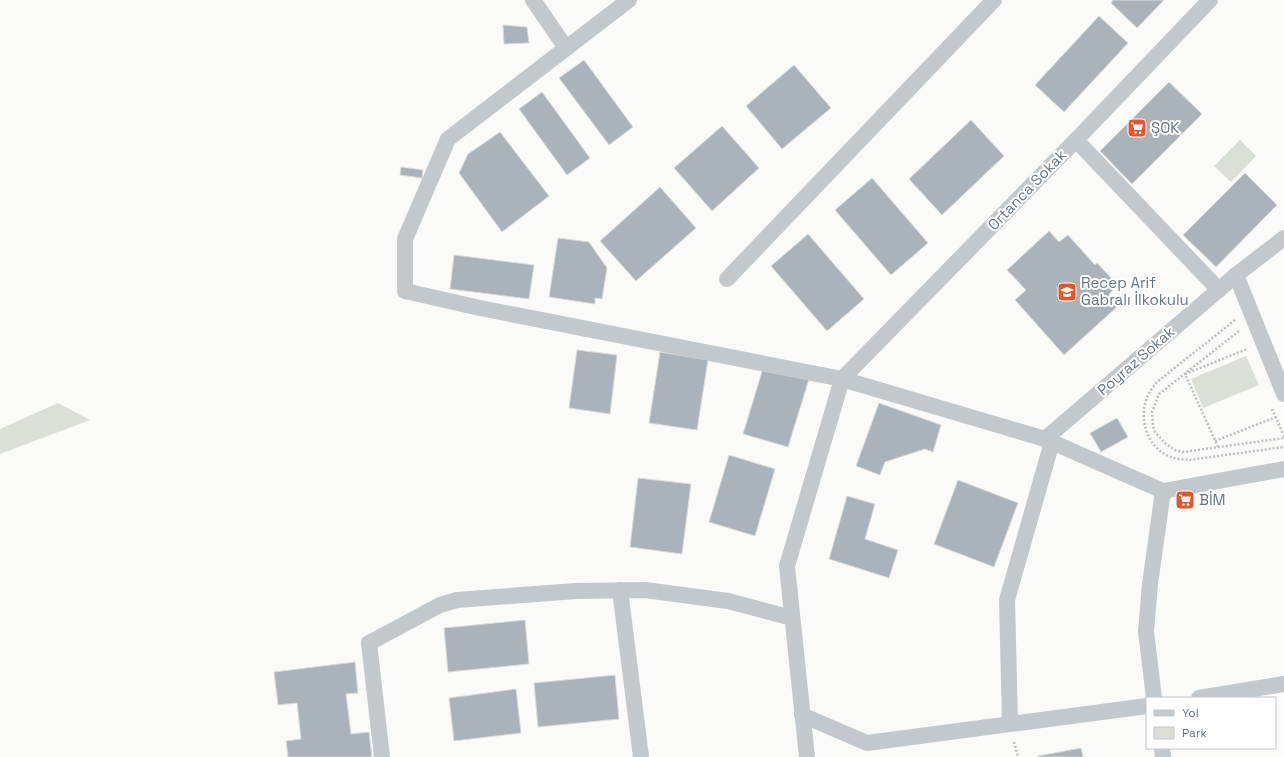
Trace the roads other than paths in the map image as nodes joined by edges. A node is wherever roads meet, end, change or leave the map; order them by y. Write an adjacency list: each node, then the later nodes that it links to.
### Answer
1 (533, 0): 5 (street)
2 (629, 0): 5 (street)
3 (994, 0): 9 (street)
4 (1210, 0): 6 (street, Ortanca Sokak)
5 (566, 48): 11 (street)
6 (1076, 140): 10 (street); 11 (street, Ortanca Sokak)
7 (1284, 238): 8 (street, Poyraz Sokak)
8 (1236, 275): 10 (street, Poyraz Sokak); 12 (street)
9 (727, 278)
10 (1219, 290): 13 (street, Poyraz Sokak)
11 (842, 379): 13 (street); 17 (street)
12 (1284, 394)
13 (1049, 440): 15 (street); 23 (street)
14 (1284, 469): 15 (street)
15 (1163, 491): 19 (street)
16 (620, 590): 17 (street); 24 (street); 25 (street)
17 (792, 618): 22 (street)
18 (1284, 684): 20 (street)
19 (1154, 697)
20 (1205, 697)
21 (1146, 706): 23 (street)
22 (802, 715): 23 (street); 26 (street)
23 (1010, 724)
24 (382, 757)
25 (640, 757)
26 (807, 757)

